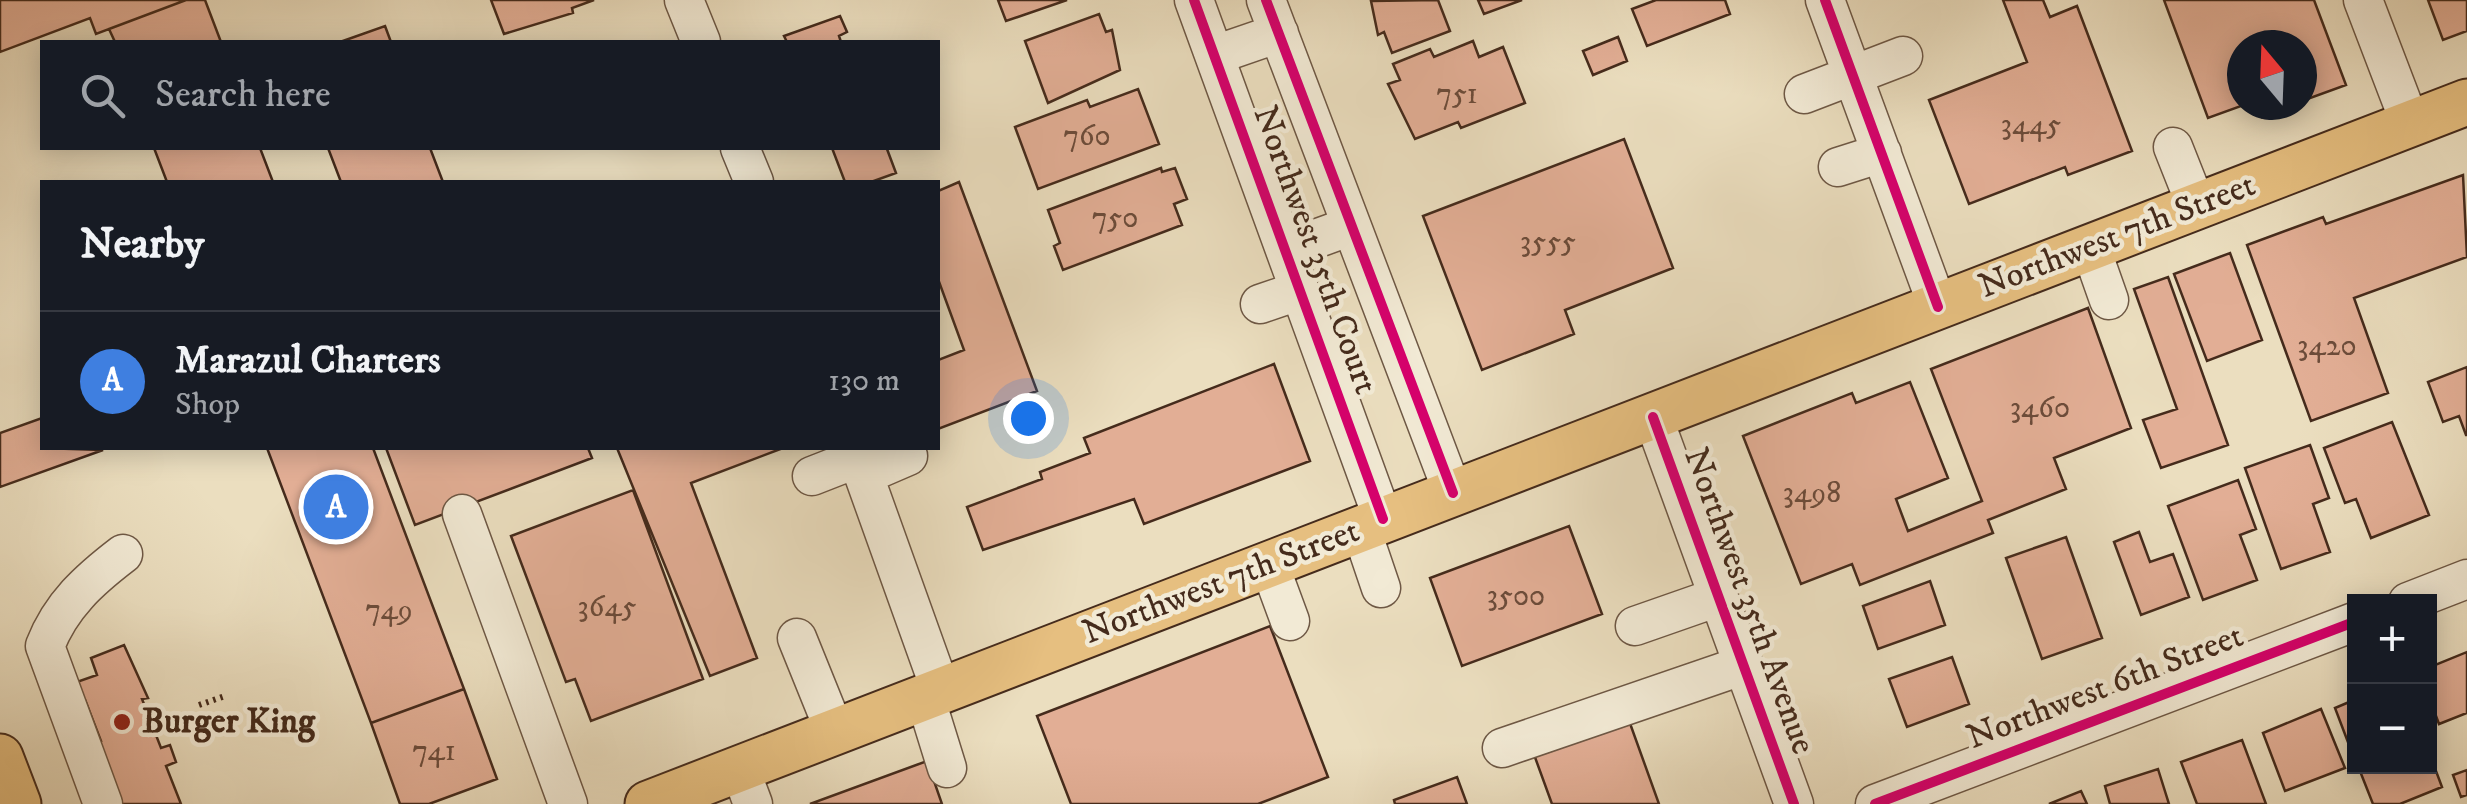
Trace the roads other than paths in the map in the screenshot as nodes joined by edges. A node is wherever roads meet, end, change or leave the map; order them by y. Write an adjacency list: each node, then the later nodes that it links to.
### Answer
1 (684, 0): 6 (street)
2 (1194, 0): 7 (street, Northwest 35th Court)
3 (2363, 0): 12 (street)
4 (1839, 4): 9 (street)
5 (1272, 16): 7 (street); 19 (street, Northwest 35th Court)
6 (699, 40)
7 (1215, 55): 21 (street, Northwest 35th Court)
8 (1903, 56): 9 (street)
9 (1852, 76): 10 (street); 15 (street)
10 (1804, 94)
11 (2467, 102): 12 (main road, Northwest 7th Street)
12 (2410, 123): 18 (main road, Northwest 7th Street)
13 (2174, 147): 18 (street)
14 (741, 150): 17 (street)
15 (1882, 153): 16 (street); 25 (street)
16 (1838, 168)
17 (753, 180)
18 (2196, 204): 20 (main road, Northwest 7th Street)
19 (1352, 226): 21 (street); 30 (street, Northwest 35th Court)
20 (2090, 246): 23 (street); 25 (main road, Northwest 7th Street)
21 (1286, 250): 22 (street, Northwest 35th Court)
22 (1298, 291): 24 (street); 32 (street, Northwest 35th Court)
23 (2109, 300)
24 (1260, 304)
25 (1938, 306): 26 (main road, Northwest 7th Street)
26 (1653, 417): 30 (main road, Northwest 7th Street); 38 (street, Northwest 35th Avenue)
27 (908, 456): 28 (street)
28 (859, 460): 29 (street); 44 (street)
29 (812, 476)
30 (1453, 493): 32 (main road, Northwest 7th Street)
31 (462, 514): 50 (street)
32 (1372, 524): 34 (main road, Northwest 7th Street); 36 (street, Northwest 35th Court)
33 (123, 554): 49 (street)
34 (1269, 564): 39 (street); 44 (main road, Northwest 7th Street)
35 (2467, 579): 37 (street)
36 (1381, 588)
37 (2429, 594)
38 (1718, 597): 41 (street); 43 (street, Northwest 35th Avenue)
39 (1290, 622)
40 (2347, 625): 53 (street, Northwest 6th Street)
41 (1636, 626)
42 (797, 638): 45 (street)
43 (1744, 664): 46 (street); 52 (street, Northwest 35th Avenue)
44 (933, 694): 45 (main road, Northwest 7th Street); 47 (street)
45 (835, 732): 48 (main road, Northwest 7th Street)
46 (1502, 748)
47 (948, 768)
48 (746, 786): 51 (main road, Northwest 7th Street)
49 (103, 804)
50 (568, 804)
51 (648, 804)
52 (1794, 804)
53 (1875, 804)

